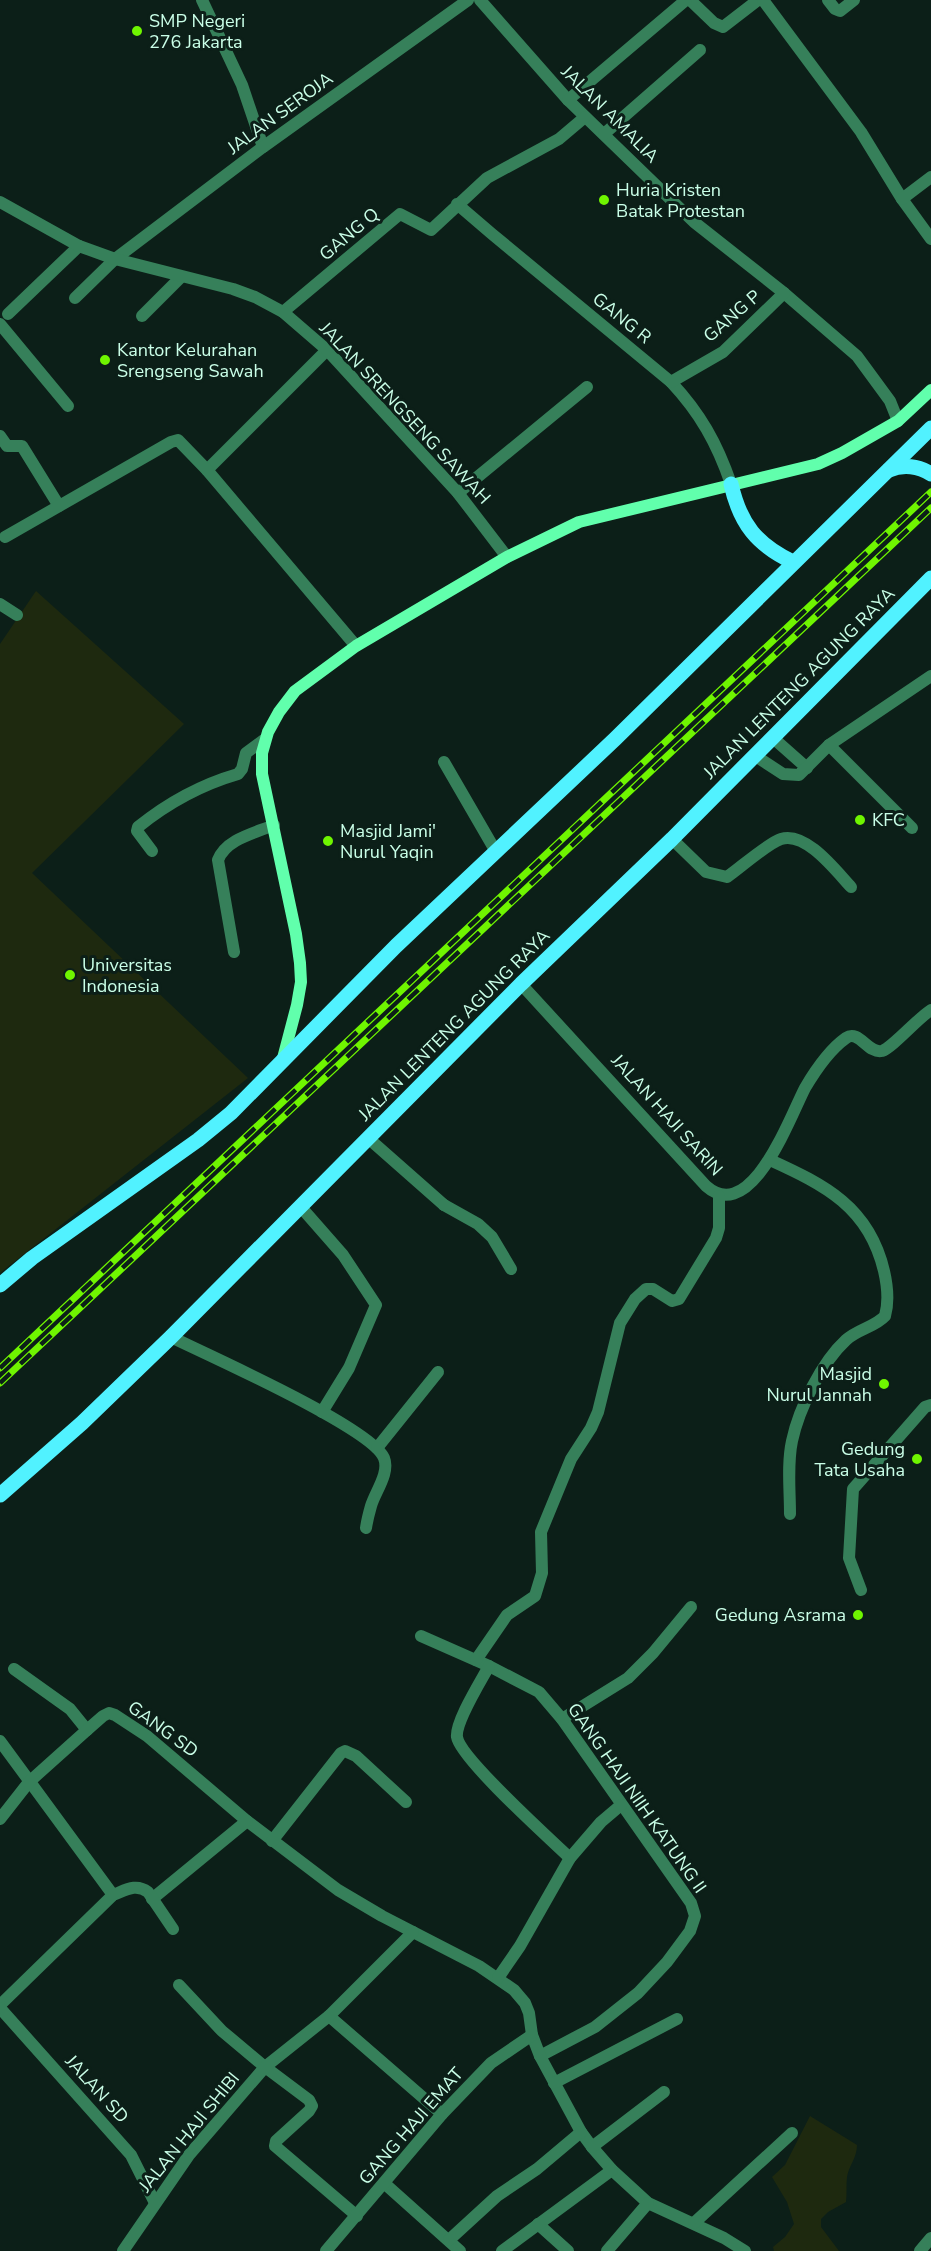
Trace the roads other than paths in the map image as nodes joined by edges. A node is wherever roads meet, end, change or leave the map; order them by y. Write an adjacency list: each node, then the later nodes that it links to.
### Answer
1 (202, 0): 13 (street)
2 (468, 0): 13 (street, JALAN SEROJA)
3 (480, 0): 10 (street, JALAN AMALIA)
4 (758, 0): 8 (street)
5 (763, 0): 15 (street)
6 (828, 0): 7 (street)
7 (854, 0)
8 (685, 2): 10 (street)
9 (700, 50): 12 (street)
10 (568, 100): 11 (street, JALAN AMALIA)
11 (585, 117): 12 (street, JALAN AMALIA); 17 (street, GANG Q)
12 (604, 134): 22 (street, JALAN AMALIA)
13 (263, 147): 20 (street, JALAN SEROJA)
14 (931, 177): 15 (street)
15 (902, 199): 18 (street)
16 (0, 202): 19 (street, JALAN SRENGSENG SAWAH)
17 (457, 204): 24 (street, GANG Q); 28 (street, GANG R)
18 (931, 239)
19 (79, 246): 20 (street, JALAN SRENGSENG SAWAH); 26 (street)
20 (114, 258): 21 (street, JALAN SRENGSENG SAWAH); 23 (street, JALAN SEROJA)
21 (181, 277): 24 (street, JALAN SRENGSENG SAWAH); 25 (street)
22 (784, 293): 28 (street, GANG P); 32 (street, JALAN AMALIA)
23 (75, 298)
24 (283, 312): 27 (street, JALAN SRENGSENG SAWAH)
25 (142, 316)
26 (4, 319): 31 (street)
27 (327, 350): 35 (street); 39 (street, JALAN SRENGSENG SAWAH)
28 (671, 381): 38 (street, GANG R)
29 (586, 387): 39 (street)
30 (931, 390): 32 (main road)
31 (68, 406)
32 (898, 421): 38 (main road)
33 (931, 428): 36 (main road)
34 (0, 436): 40 (street)
35 (207, 470): 40 (street); 47 (street)
36 (889, 470): 37 (main road); 43 (main road)
37 (931, 474)
38 (731, 484): 42 (main road); 43 (main road)
39 (458, 493): 42 (street, JALAN SRENGSENG SAWAH)
40 (59, 506): 41 (street)
41 (5, 537)
42 (507, 557): 47 (main road)
43 (793, 562): 58 (main road)
44 (928, 582): 49 (main road, JALAN LENTENG AGUNG RAYA)
45 (0, 604): 46 (street)
46 (17, 615)
47 (356, 645): 50 (main road)
48 (931, 676): 51 (street)
49 (772, 737): 52 (main road, JALAN LENTENG AGUNG RAYA); 54 (street)
50 (265, 739): 55 (main road); 59 (street)
51 (829, 745): 54 (street); 56 (street)
52 (754, 755): 54 (street); 57 (main road, JALAN LENTENG AGUNG RAYA)
53 (444, 762): 58 (street)
54 (807, 768)
55 (274, 825): 61 (street); 64 (main road)
56 (912, 828)
57 (672, 839): 60 (street); 62 (main road, JALAN LENTENG AGUNG RAYA)
58 (495, 850): 64 (main road)
59 (152, 851)
60 (851, 888)
61 (234, 952)
62 (521, 984): 65 (main road, JALAN LENTENG AGUNG RAYA); 67 (street, JALAN HAJI SARIN)
63 (931, 1010): 66 (street, JALAN HAJI SARIN)
64 (281, 1063): 70 (main road)
65 (368, 1138): 68 (main road, JALAN LENTENG AGUNG RAYA); 69 (street)
66 (770, 1160): 67 (street, JALAN HAJI SARIN); 77 (street)
67 (719, 1196): 82 (street)
68 (300, 1206): 71 (main road, JALAN LENTENG AGUNG RAYA); 74 (street)
69 (511, 1269)
70 (0, 1285)
71 (171, 1337): 74 (street); 76 (main road, JALAN LENTENG AGUNG RAYA)
72 (438, 1372): 75 (street)
73 (931, 1405): 79 (street)
74 (322, 1412): 75 (street)
75 (377, 1448): 78 (street)
76 (0, 1495)
77 (790, 1514)
78 (366, 1528)
79 (861, 1590)
80 (691, 1607): 85 (street)
81 (421, 1636): 82 (street, GANG HAJI NIIH KATUNG II)
82 (476, 1660): 83 (street, GANG HAJI NIIH KATUNG II)
83 (489, 1666): 85 (street, GANG HAJI NIIH KATUNG II); 94 (street)
84 (14, 1669): 86 (street)
85 (562, 1719): 90 (street, GANG HAJI NIIH KATUNG II)
86 (87, 1730): 88 (street, GANG SD); 92 (street, GANG SD)
87 (0, 1741): 88 (street)
88 (29, 1782): 91 (street, GANG SD); 95 (street)
89 (406, 1802): 93 (street)
90 (621, 1804): 94 (street); 105 (street, GANG HAJI NIIH KATUNG II)
91 (0, 1818)
92 (247, 1821): 93 (street, GANG SD); 96 (street)
93 (272, 1841): 98 (street)
94 (570, 1858): 99 (street)
95 (113, 1895): 96 (street); 101 (street)
96 (152, 1899): 97 (street)
97 (173, 1929)
98 (413, 1932): 99 (street); 102 (street, JALAN HAJI SHIBI)
99 (498, 1978): 104 (street)
100 (179, 1985): 106 (street, JALAN HAJI SHIBI)
101 (0, 2006): 115 (street, JALAN SD)
102 (329, 2016): 106 (street, JALAN HAJI SHIBI); 109 (street)
103 (677, 2019): 107 (street)
104 (532, 2035): 105 (street); 109 (street, GANG HAJI EMAT)
105 (540, 2056): 107 (street)
106 (265, 2067): 115 (street, JALAN HAJI SHIBI); 117 (street)
107 (554, 2083): 110 (street)
108 (664, 2092): 112 (street)
109 (442, 2114): 114 (street, GANG HAJI EMAT)
110 (581, 2132): 112 (street); 121 (street)
111 (792, 2133): 118 (street)
112 (592, 2147): 113 (street)
113 (612, 2170): 116 (street); 119 (street)
114 (384, 2183): 117 (street, GANG HAJI EMAT); 121 (street)
115 (155, 2203): 122 (street, JALAN HAJI SHIBI)
116 (648, 2203): 118 (street); 127 (street)
117 (357, 2216): 123 (street, GANG HAJI EMAT)
118 (693, 2223): 128 (street)
119 (538, 2224): 125 (street); 126 (street)
120 (931, 2238): 129 (street)
121 (449, 2240): 124 (street)
122 (123, 2251)
123 (326, 2251)
124 (460, 2251)
125 (502, 2251)
126 (568, 2251)
127 (607, 2251)
128 (745, 2251)
129 (920, 2251)

